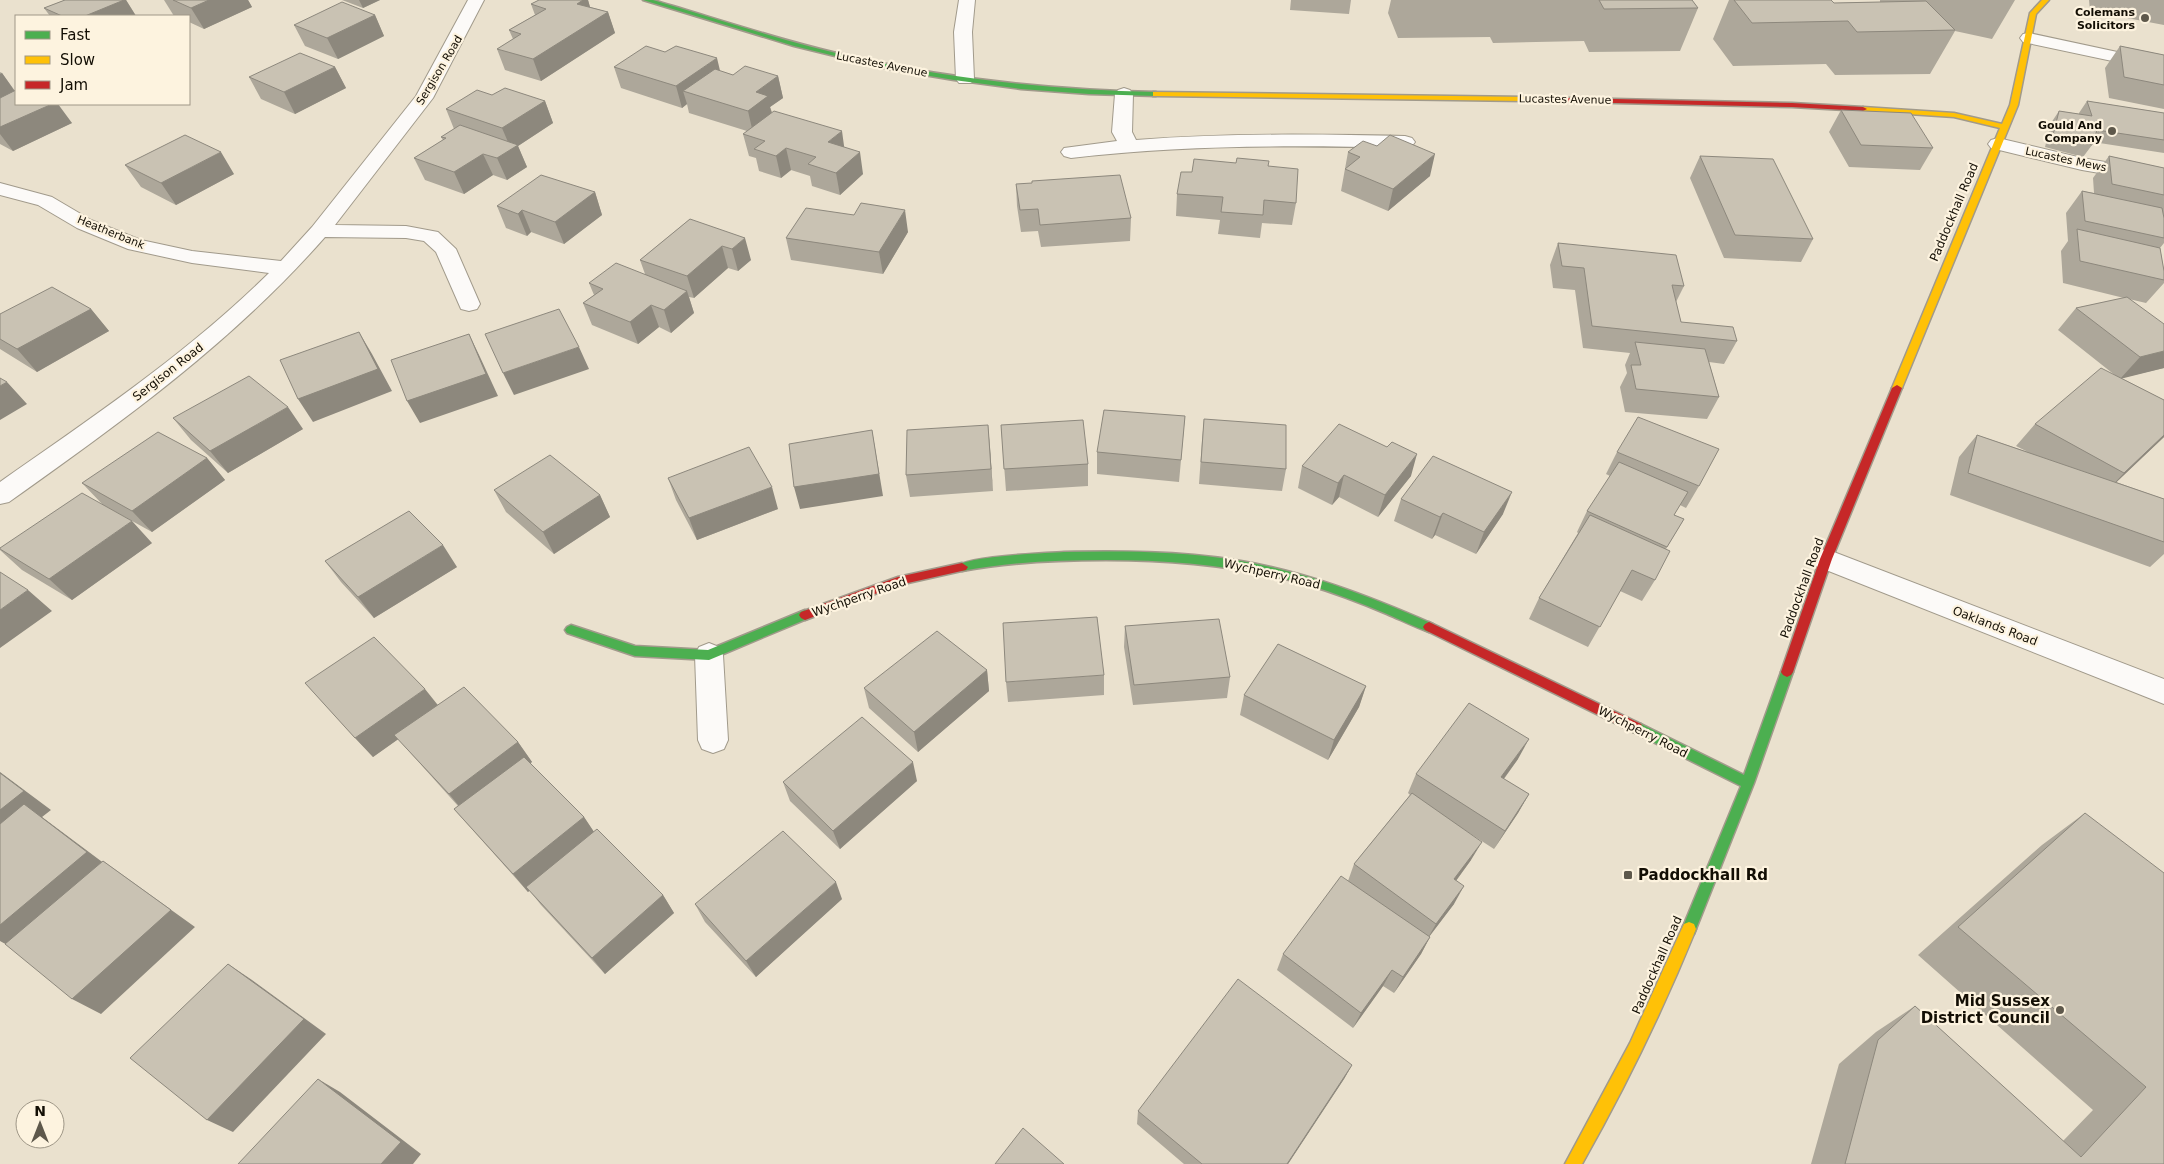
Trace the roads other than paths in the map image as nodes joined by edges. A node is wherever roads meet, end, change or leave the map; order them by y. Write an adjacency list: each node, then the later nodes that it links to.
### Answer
1 (476, 0): 17 (street, Sergison Road)
2 (646, 0): 9 (street, Lucastes Avenue)
3 (966, 0): 9 (street)
4 (2024, 0): 6 (street)
5 (2046, 0): 6 (street)
6 (2033, 13): 7 (street, Paddockhall Road)
7 (2029, 38): 8 (street); 11 (street, Paddockhall Road)
8 (2164, 66)
9 (965, 79): 10 (street, Lucastes Avenue)
10 (1124, 94): 11 (street, Lucastes Avenue); 13 (street)
11 (2001, 135): 15 (street, Lucastes Mews); 21 (street, Paddockhall Road)
12 (1405, 142): 13 (street)
13 (1129, 144): 14 (street)
14 (1071, 152)
15 (2164, 178)
16 (0, 189): 18 (street, Heatherbank)
17 (319, 231): 18 (street, Sergison Road); 19 (street)
18 (286, 268): 20 (street, Sergison Road)
19 (469, 304)
20 (0, 495)
21 (1826, 559): 24 (street, Oaklands Road); 26 (street, Paddockhall Road)
22 (571, 630): 23 (street, Wychperry Road)
23 (709, 655): 25 (street); 26 (street, Wychperry Road)
24 (2164, 692)
25 (713, 740)
26 (1748, 783): 27 (street, Paddockhall Road)
27 (1573, 1164)

